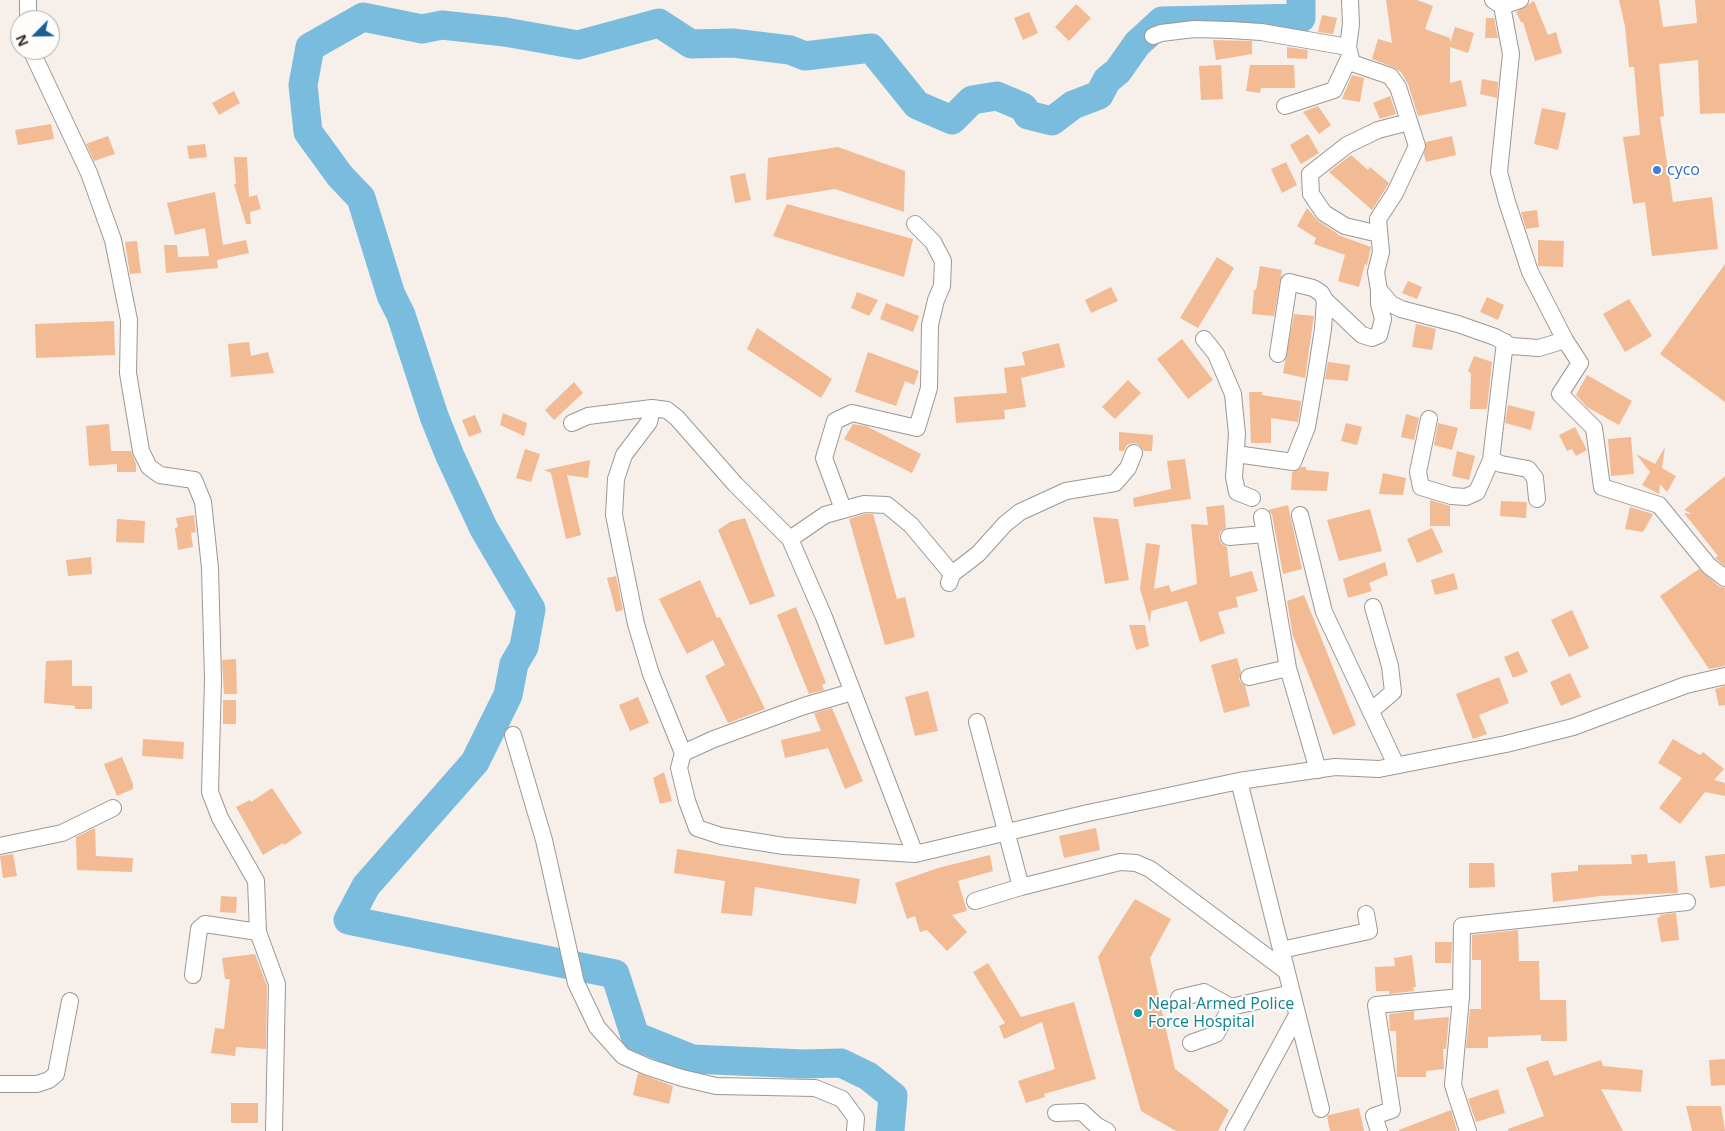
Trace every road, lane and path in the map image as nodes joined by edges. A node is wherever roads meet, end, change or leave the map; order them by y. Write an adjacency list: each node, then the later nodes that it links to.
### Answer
1 (1350, 0): 5 (street)
2 (1520, 0): 3 (street)
3 (1497, 3): 14 (street)
4 (1153, 36): 5 (street)
5 (1349, 52): 7 (street); 8 (street)
6 (36, 60): 52 (street)
7 (1285, 106)
8 (1409, 122): 10 (street); 10 (street)
9 (915, 224): 25 (street)
10 (1380, 234): 11 (street)
11 (1379, 290): 12 (street); 15 (street)
12 (1325, 300): 16 (street); 21 (street)
13 (1204, 339): 21 (street)
14 (1565, 340): 15 (street); 31 (street)
15 (1505, 342): 22 (street)
16 (1278, 354)
17 (652, 408): 19 (street); 30 (street); 40 (street)
18 (1429, 419): 22 (street)
19 (572, 423)
20 (1134, 453): 25 (street)
21 (1236, 454): 23 (street)
22 (1491, 460): 24 (street)
23 (1252, 498)
24 (1537, 499)
25 (843, 509): 30 (street)
26 (1300, 515): 37 (street)
27 (1262, 517): 28 (street)
28 (1265, 534): 29 (street); 33 (street)
29 (1229, 537)
30 (790, 539): 36 (street)
31 (1725, 578)
32 (1373, 607): 37 (street)
33 (1288, 668): 35 (street); 42 (street)
34 (1725, 676): 41 (street)
35 (1249, 677)
36 (852, 692): 40 (street); 47 (street)
37 (1372, 710): 41 (street)
38 (977, 722): 45 (street)
39 (512, 735): 67 (street)
40 (683, 753): 47 (street)
41 (1396, 765): 42 (street)
42 (1318, 770): 43 (street)
43 (1239, 781): 45 (street); 53 (street)
44 (113, 808): 46 (street)
45 (1006, 834): 47 (street); 48 (street)
46 (0, 846)
47 (915, 854)
48 (1021, 886): 49 (street); 54 (street)
49 (975, 901)
50 (1687, 902): 57 (street)
51 (1366, 914): 53 (street)
52 (258, 932): 55 (street); 66 (street)
53 (1281, 950): 54 (street)
54 (1286, 971): 56 (street)
55 (193, 975)
56 (1292, 993): 60 (street); 61 (street)
57 (1460, 997): 70 (street); 71 (street)
58 (1179, 998): 60 (street)
59 (70, 1001): 63 (street)
60 (1231, 1007): 62 (street)
61 (1297, 1015): 64 (street); 69 (street)
62 (1191, 1043)
63 (0, 1084)
64 (1321, 1109)
65 (1056, 1113): 68 (street)
66 (274, 1131)
67 (854, 1131)
68 (1107, 1131)
69 (1234, 1131)
70 (1379, 1131)
71 (1468, 1131)

